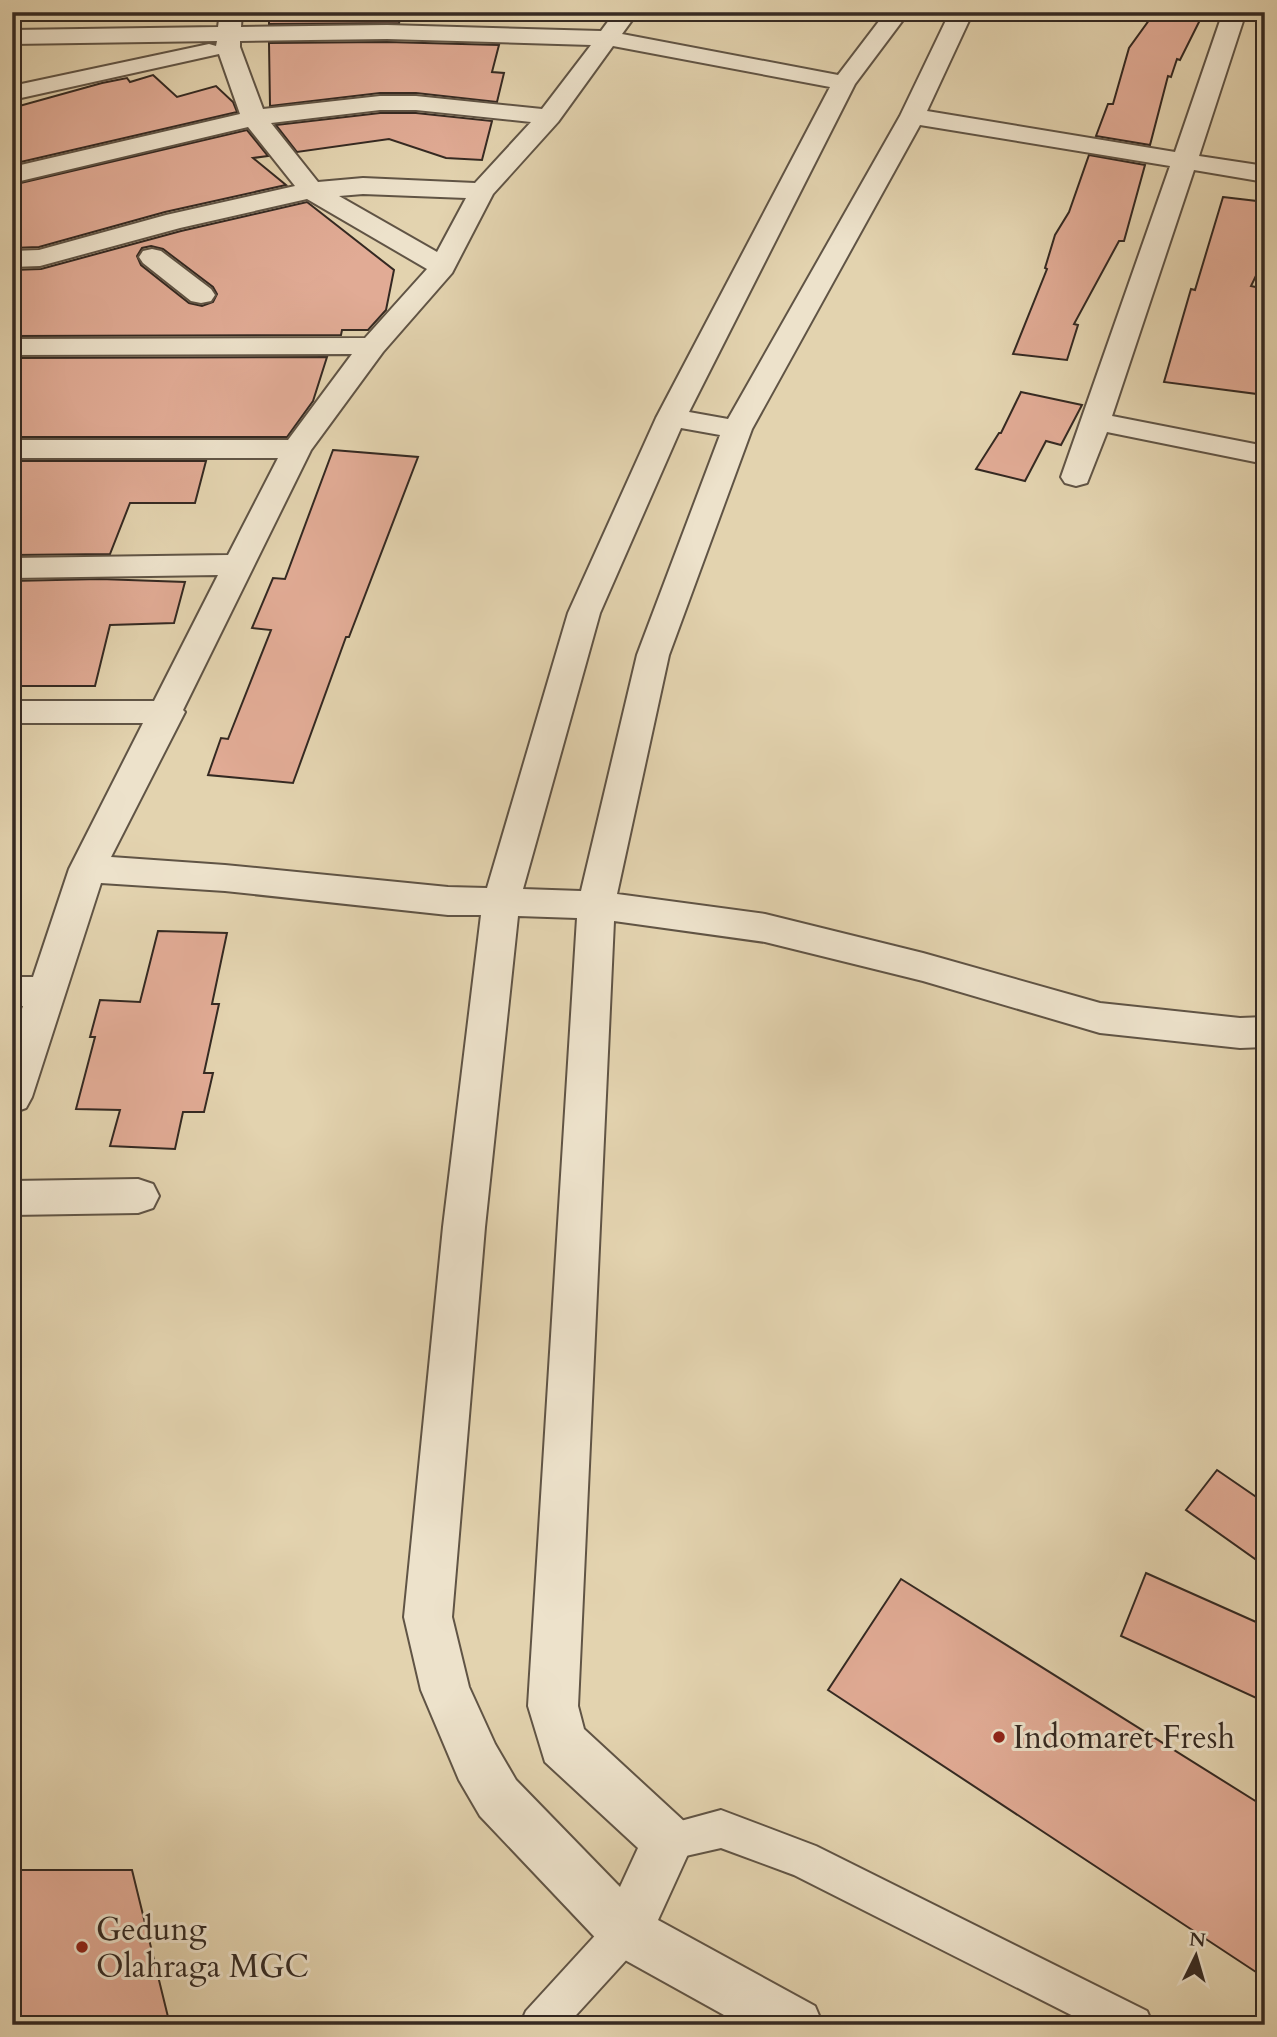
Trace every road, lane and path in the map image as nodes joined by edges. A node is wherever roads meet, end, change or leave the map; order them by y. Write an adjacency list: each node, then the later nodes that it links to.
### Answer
1 (627, 12): 7 (street)
2 (898, 12): 8 (street)
3 (1235, 12): 13 (street)
4 (954, 13): 10 (street)
5 (229, 31): 6 (street); 7 (street); 9 (street); 12 (street)
6 (12, 37)
7 (606, 38): 8 (street); 11 (street)
8 (844, 83): 26 (street)
9 (12, 93)
10 (912, 116): 13 (street); 28 (street)
11 (549, 117): 12 (street); 17 (street)
12 (254, 118): 15 (street); 16 (street)
13 (1185, 161): 14 (street); 27 (street)
14 (1265, 174)
15 (12, 175)
16 (311, 190): 17 (street); 18 (street); 22 (street)
17 (482, 191): 22 (street)
18 (175, 222): 19 (street); 20 (street)
19 (152, 257): 20 (street); 23 (street)
20 (40, 258): 21 (street)
21 (12, 259)
22 (443, 267): 24 (street)
23 (201, 295)
24 (373, 346): 25 (street); 30 (street)
25 (12, 347)
26 (671, 418): 28 (street); 38 (street)
27 (1096, 421): 31 (street); 32 (street)
28 (737, 429): 39 (street)
29 (12, 449): 30 (street)
30 (297, 449): 33 (street)
31 (1265, 456)
32 (1076, 477)
33 (239, 565): 34 (street); 36 (street)
34 (12, 568)
35 (12, 712): 36 (street)
36 (167, 712): 37 (street)
37 (87, 869): 38 (street); 40 (street)
38 (500, 904): 39 (street); 46 (street)
39 (596, 905): 41 (street); 45 (street)
40 (30, 992): 42 (street)
41 (1265, 1032)
42 (12, 1097)
43 (138, 1196): 44 (street)
44 (12, 1198)
45 (668, 1841): 46 (street); 49 (lane)
46 (626, 1931): 47 (lane); 48 (street)
47 (540, 2025)
48 (796, 2025)
49 (1133, 2025)

